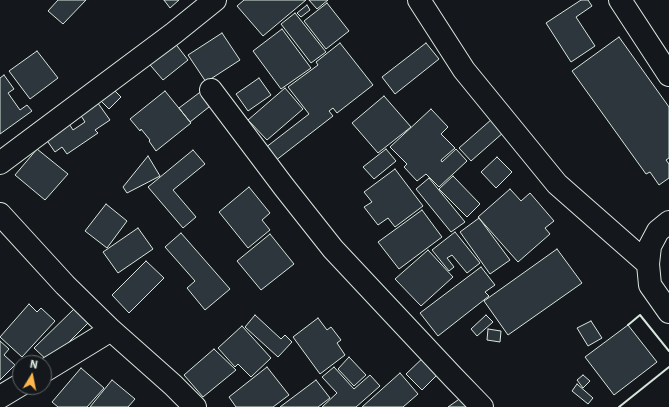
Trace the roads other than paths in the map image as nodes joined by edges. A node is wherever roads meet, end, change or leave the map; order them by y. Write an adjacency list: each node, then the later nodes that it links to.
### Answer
1 (214, 0): 6 (street)
2 (419, 0): 9 (street)
3 (620, 0): 4 (street)
4 (669, 75)
5 (211, 90): 16 (street)
6 (0, 163)
7 (0, 214): 11 (street)
8 (669, 222): 9 (street)
9 (648, 264): 10 (street)
10 (669, 312)
11 (112, 330): 12 (street); 15 (street)
12 (52, 365)
13 (12, 390): 14 (street)
14 (0, 397)
15 (195, 407)
16 (482, 407)

